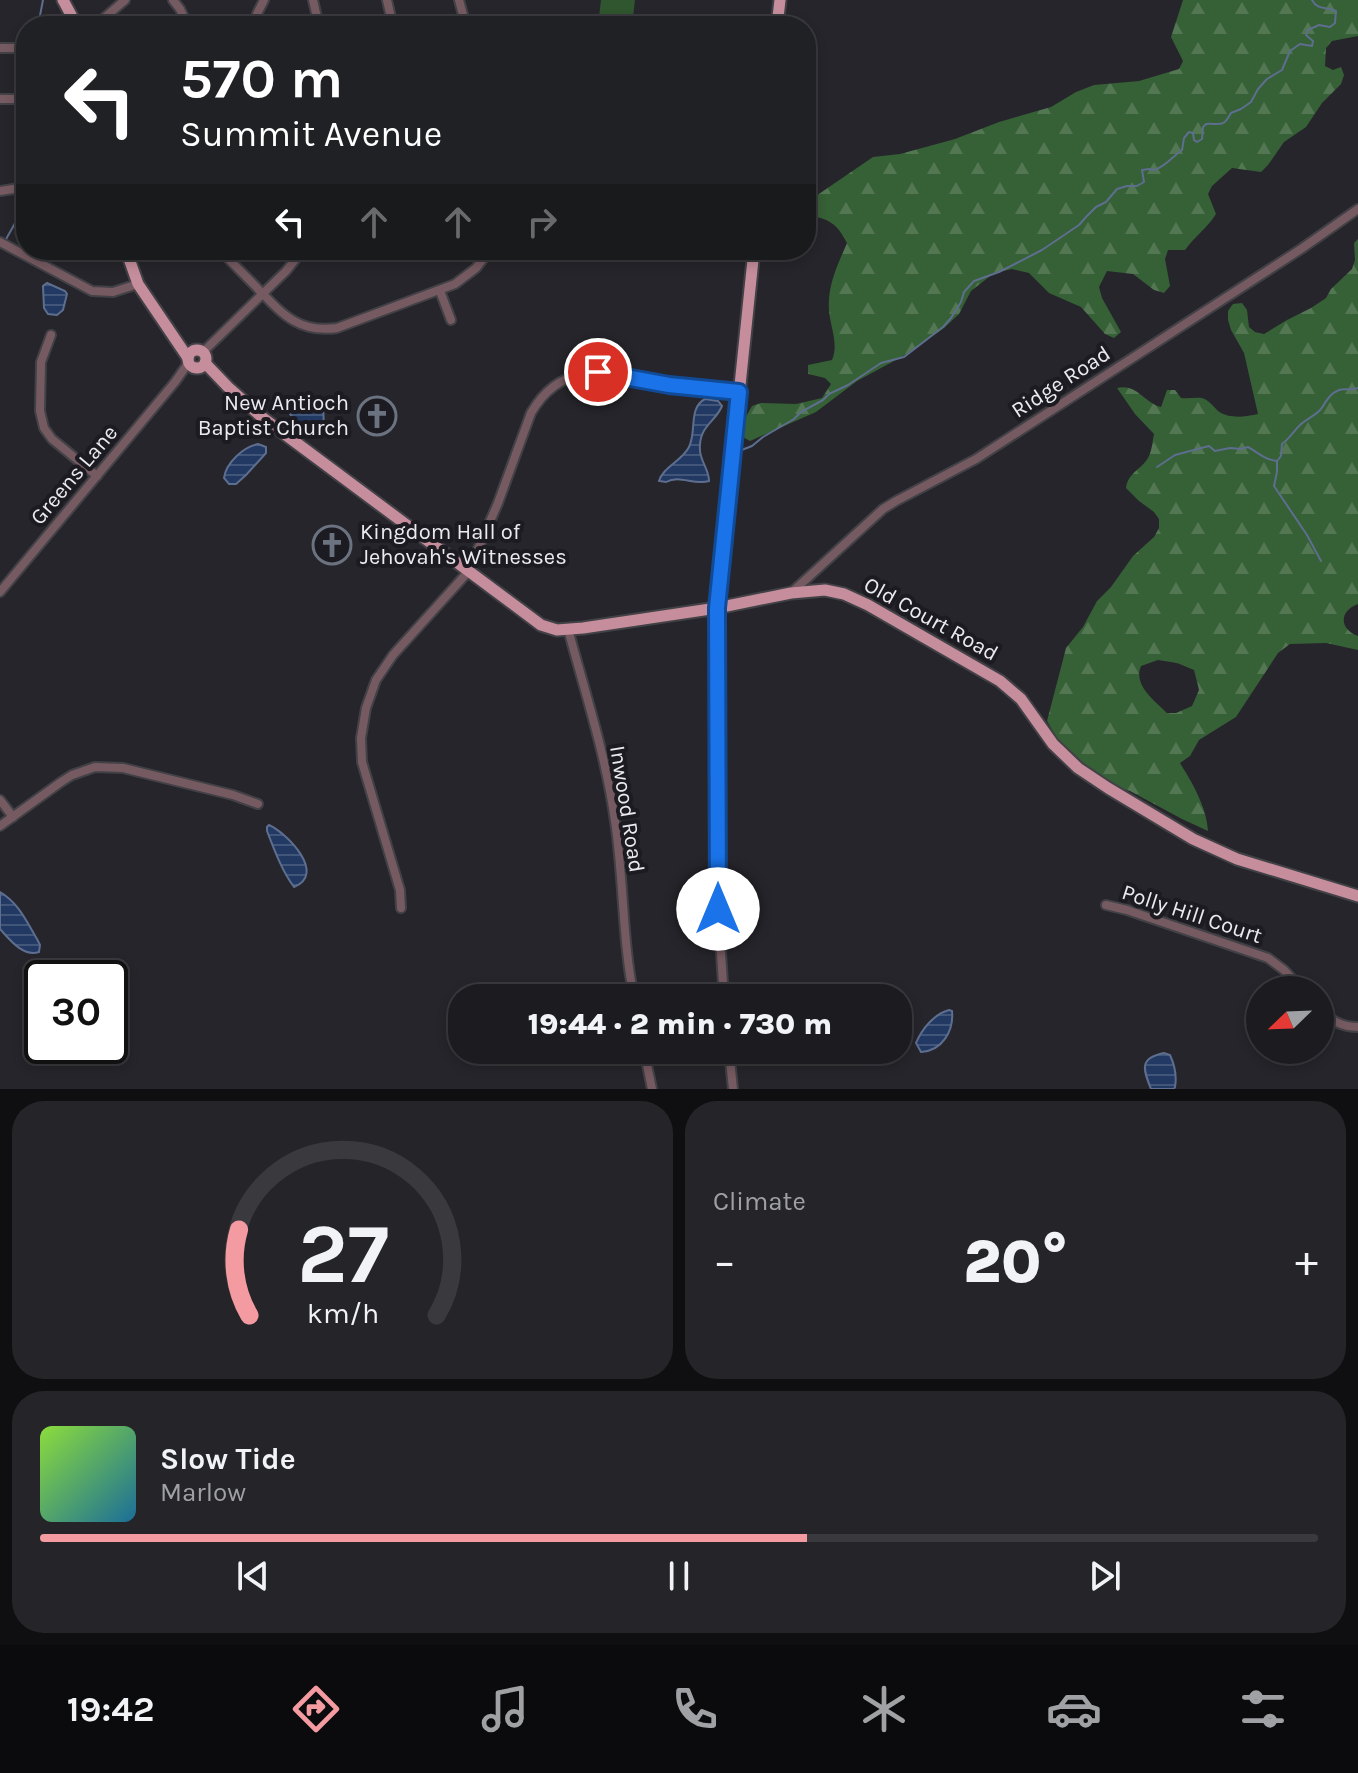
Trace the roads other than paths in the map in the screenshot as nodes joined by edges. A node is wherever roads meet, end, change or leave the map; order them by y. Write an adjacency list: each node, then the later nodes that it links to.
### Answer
1 (125, 0): 2 (street)
2 (106, 16)
3 (1358, 209): 20 (street, Ridge Road)
4 (35, 260): 10 (street)
5 (130, 260): 10 (main road, Old Court Road)
6 (230, 260): 12 (street)
7 (295, 260): 12 (street, Greens Lane)
8 (481, 260): 11 (street)
9 (753, 260): 16 (main road)
10 (138, 284): 15 (main road, Old Court Road)
11 (440, 291): 12 (street); 13 (street)
12 (263, 293): 15 (street, Greens Lane)
13 (451, 320)
14 (51, 335): 17 (street)
15 (196, 360): 17 (street, Greens Lane); 18 (main road, Old Court Road)
16 (739, 392): 18 (street); 21 (main road)
17 (97, 476): 19 (street, Greens Lane)
18 (468, 572): 22 (main road, Old Court Road); 29 (street)
19 (0, 592)
20 (791, 593): 21 (main road, Old Court Road); 27 (main road, Old Court Road)
21 (717, 608): 22 (main road, Old Court Road); 32 (street)
22 (568, 629): 31 (street, Inwood Road)
23 (0, 800): 25 (street)
24 (258, 804): 25 (street)
25 (13, 817): 26 (street)
26 (0, 826)
27 (1358, 896)
28 (1106, 905): 30 (street, Polly Hill Court)
29 (401, 908)
30 (1289, 976)
31 (632, 984)
32 (723, 984)
33 (1334, 1022): 34 (street)
34 (1358, 1027)
35 (647, 1064): 37 (street)
36 (730, 1064): 38 (street)
37 (652, 1089)
38 (733, 1089)

